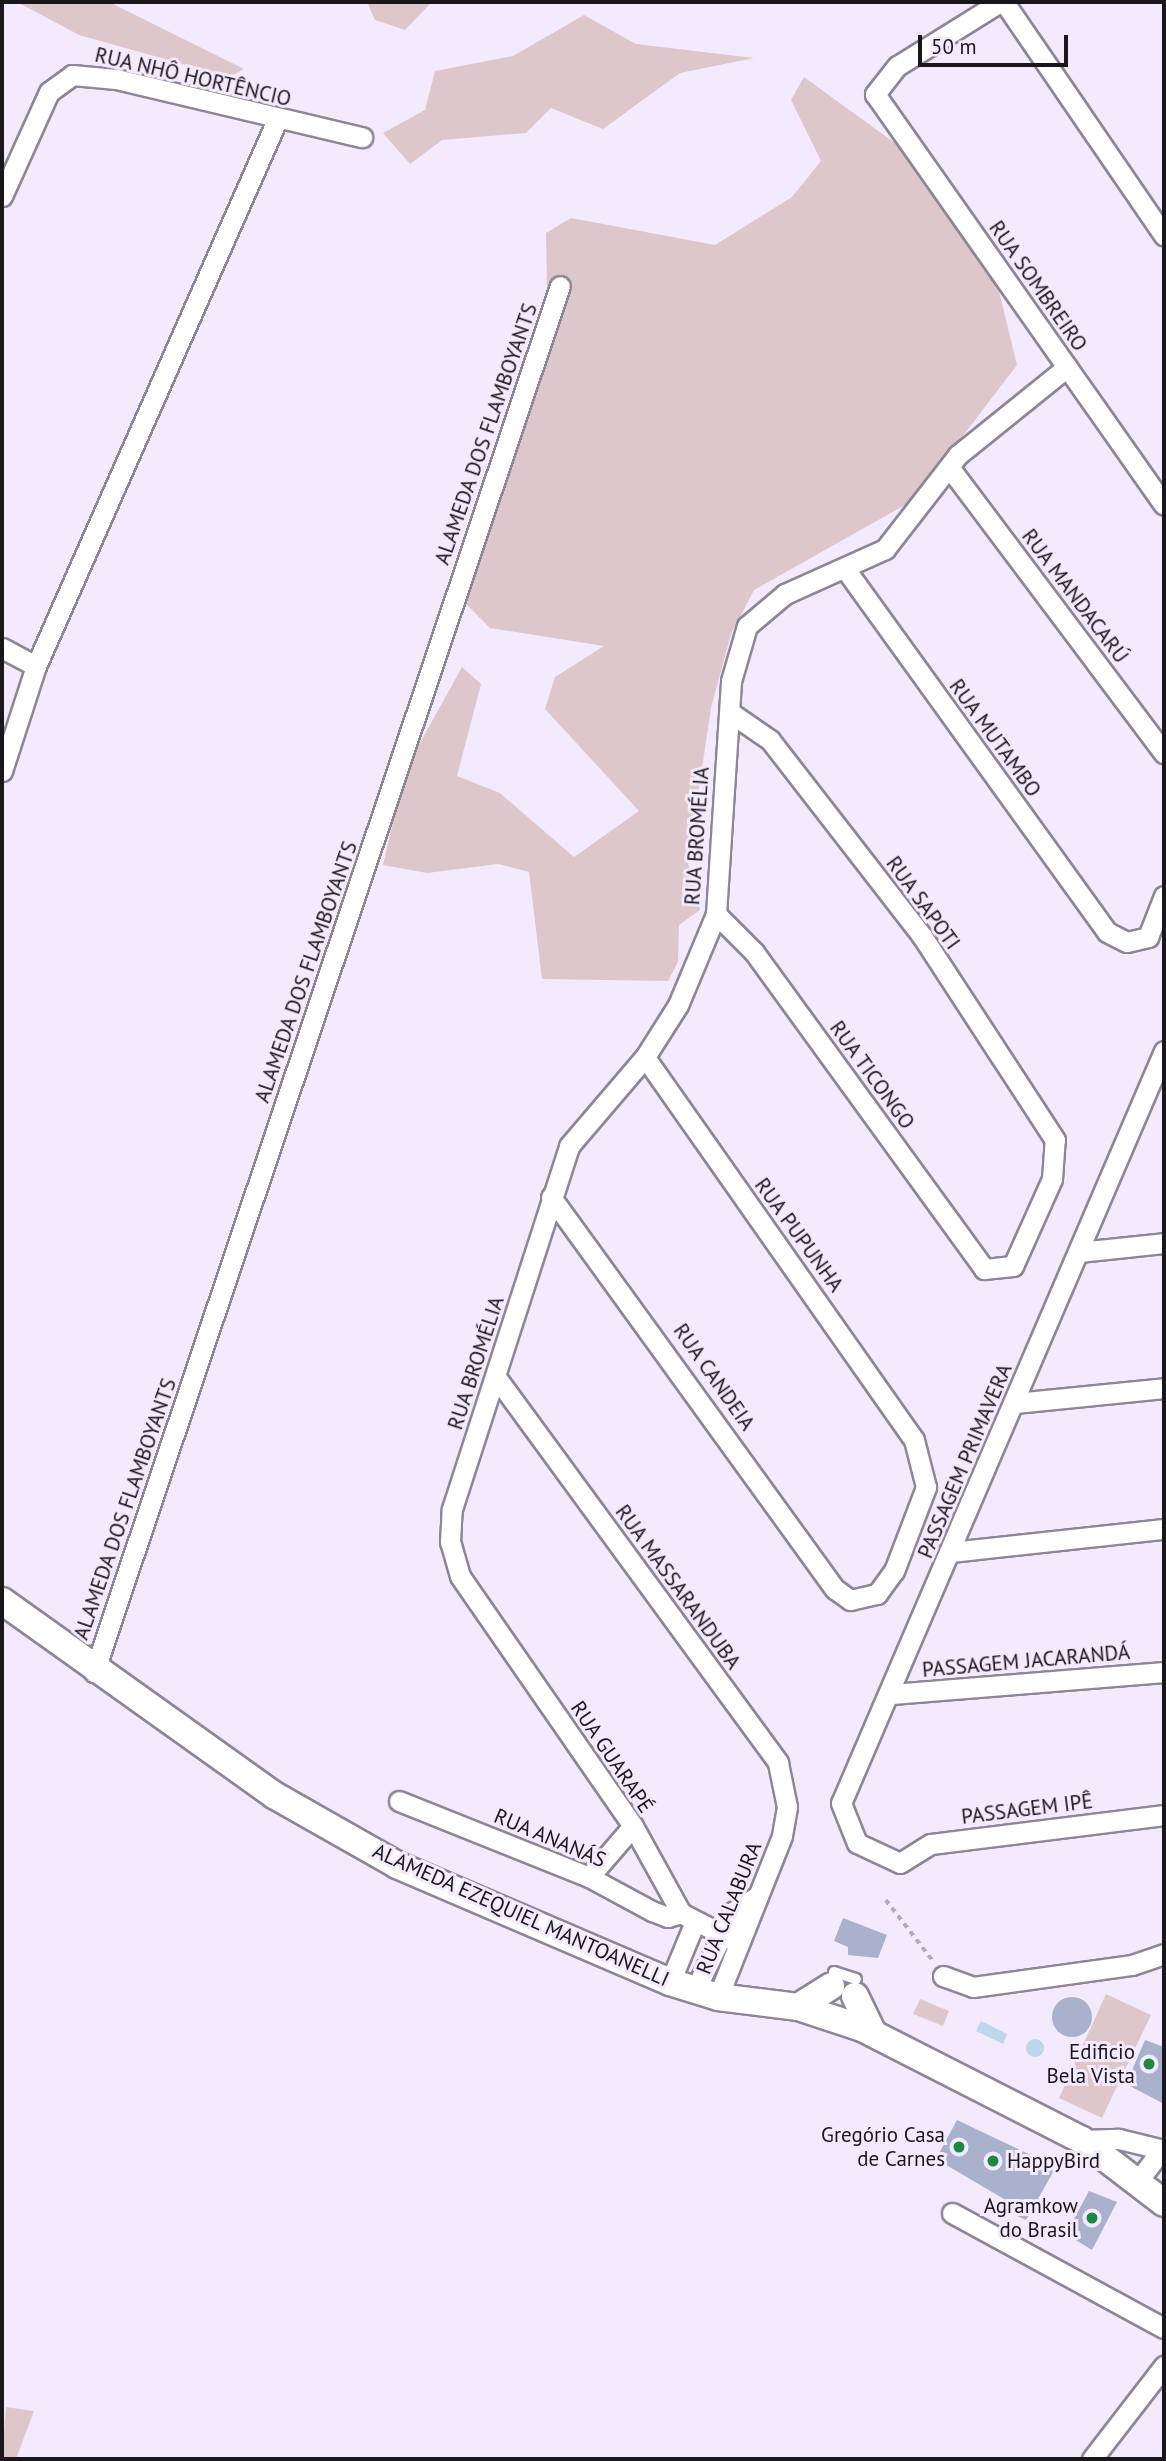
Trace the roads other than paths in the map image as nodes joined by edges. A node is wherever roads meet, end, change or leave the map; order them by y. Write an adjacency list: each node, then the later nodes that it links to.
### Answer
1 (1002, 2): 5 (street); 7 (street, RUA SOMBREIRO)
2 (277, 120): 3 (street, RUA NHÔ HORTÊNCIO); 4 (street, RUA NHÔ HORTÊNCIO); 12 (street)
3 (362, 137)
4 (2, 196)
5 (1164, 236)
6 (560, 286): 34 (street, ALAMEDA DOS FLAMBOYANTS)
7 (1067, 367): 8 (street, RUA BROMÉLIA); 9 (street, RUA SOMBREIRO)
8 (949, 467): 10 (street, RUA BROMÉLIA); 14 (street, RUA MANDACARÚ)
9 (1164, 505)
10 (846, 570): 13 (street, RUA BROMÉLIA); 16 (street, RUA MUTAMBO)
11 (2, 648): 12 (street)
12 (36, 666): 15 (street)
13 (731, 713): 17 (street, RUA BROMÉLIA); 25 (street, RUA SAPOTI)
14 (1164, 753)
15 (2, 771)
16 (1164, 896)
17 (716, 914): 19 (street, RUA BROMÉLIA); 25 (street, RUA TICONGO)
18 (1164, 1051): 21 (street, PASSAGEM PRIMAVERA)
19 (645, 1057): 22 (street, RUA BROMÉLIA); 32 (street, RUA PUPUNHA)
20 (1164, 1096): 21 (street)
21 (1144, 1097): 24 (street, PASSAGEM PRIMAVERA)
22 (551, 1196): 26 (street, RUA BROMÉLIA); 32 (street, RUA CANDEIA)
23 (1164, 1243): 24 (street)
24 (1079, 1252): 28 (street, PASSAGEM PRIMAVERA)
25 (984, 1269)
26 (496, 1377): 31 (street, RUA BROMÉLIA); 40 (street, RUA MASSARANDUBA)
27 (1164, 1388): 28 (street)
28 (1015, 1403): 30 (street, PASSAGEM PRIMAVERA)
29 (1164, 1529): 30 (street)
30 (951, 1552): 36 (street, PASSAGEM PRIMAVERA)
31 (460, 1576): 39 (street, RUA GUARAPÉ)
32 (835, 1589)
33 (2, 1601): 34 (main road, ALAMEDA EZEQUIEL MANTOANELLI)
34 (94, 1672): 49 (main road, ALAMEDA EZEQUIEL MANTOANELLI)
35 (1164, 1672): 36 (street, PASSAGEM JACARANDÁ)
36 (892, 1695): 41 (street, PASSAGEM PRIMAVERA)
37 (399, 1801): 42 (street, RUA ANANÁS)
38 (1164, 1815): 41 (street, PASSAGEM IPÊ)
39 (632, 1826): 42 (street); 44 (street, RUA GUARAPÉ)
40 (782, 1836): 43 (street, RUA CALABURA)
41 (900, 1863)
42 (589, 1877): 44 (street, RUA ANANÁS)
43 (758, 1896): 45 (street); 46 (street, RUA CALABURA)
44 (688, 1919): 45 (street); 49 (street)
45 (721, 1935): 46 (street); 50 (street)
46 (739, 1943): 50 (street, RUA CALABURA)
47 (1164, 1954): 48 (street)
48 (943, 1976)
49 (670, 1982): 50 (main road, ALAMEDA EZEQUIEL MANTOANELLI)
50 (707, 1993): 51 (main road, ALAMEDA EZEQUIEL MANTOANELLI)
51 (798, 2007): 52 (main road, ALAMEDA EZEQUIEL MANTOANELLI); 52 (main road)
52 (873, 2033): 53 (main road, ALAMEDA EZEQUIEL MANTOANELLI)
53 (1082, 2140): 54 (street, ALAMEDA EZEQUIEL MANTOANELLI); 55 (main road, ALAMEDA EZEQUIEL MANTOANELLI)
54 (1163, 2149): 55 (street)
55 (1138, 2181): 56 (main road, ALAMEDA EZEQUIEL MANTOANELLI)
56 (1164, 2203)
57 (952, 2213): 58 (street)
58 (1164, 2328)
59 (1161, 2381): 60 (street)
60 (1092, 2459)

